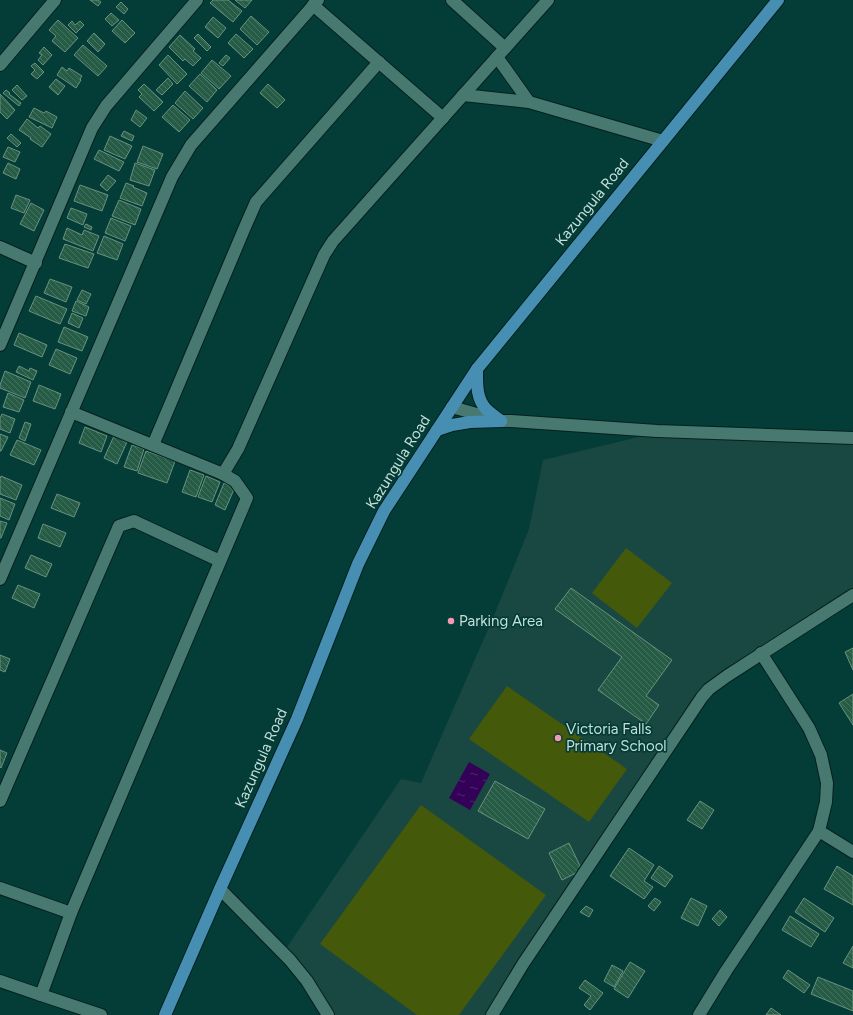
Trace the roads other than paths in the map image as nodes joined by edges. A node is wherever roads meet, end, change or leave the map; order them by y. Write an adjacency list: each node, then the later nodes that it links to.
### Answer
1 (55, 0): 9 (street)
2 (197, 0): 15 (street)
3 (452, 0): 7 (street)
4 (548, 0): 7 (street)
5 (778, 0): 13 (main road, Kazungula Road)
6 (316, 2): 8 (street); 19 (street)
7 (501, 53): 10 (street); 11 (street)
8 (379, 62): 12 (street); 23 (street)
9 (0, 65)
10 (463, 95): 11 (street); 12 (street)
11 (529, 102): 13 (street)
12 (443, 118): 24 (street)
13 (663, 141): 17 (main road, Kazungula Road)
14 (0, 247): 15 (street)
15 (36, 263): 16 (street)
16 (0, 345)
17 (476, 369): 18 (main road, Kazungula Road); 20 (main road)
18 (452, 406): 20 (street); 21 (main road, Kazungula Road)
19 (71, 412): 23 (street); 26 (street)
20 (501, 421): 21 (main road); 22 (street)
21 (437, 430): 33 (main road, Kazungula Road)
22 (853, 438)
23 (153, 445): 24 (street)
24 (223, 474): 25 (street)
25 (220, 561): 29 (street); 34 (street)
26 (0, 579)
27 (853, 595): 28 (street)
28 (761, 653): 30 (street); 40 (street)
29 (0, 800)
30 (820, 831): 31 (street); 41 (street)
31 (853, 852)
32 (0, 888): 34 (street)
33 (220, 889): 38 (main road, Kazungula Road); 39 (street)
34 (71, 913): 36 (street)
35 (0, 980): 36 (street)
36 (42, 996): 37 (street)
37 (101, 1015)
38 (165, 1015)
39 (328, 1015)
40 (492, 1015)
41 (699, 1015)

